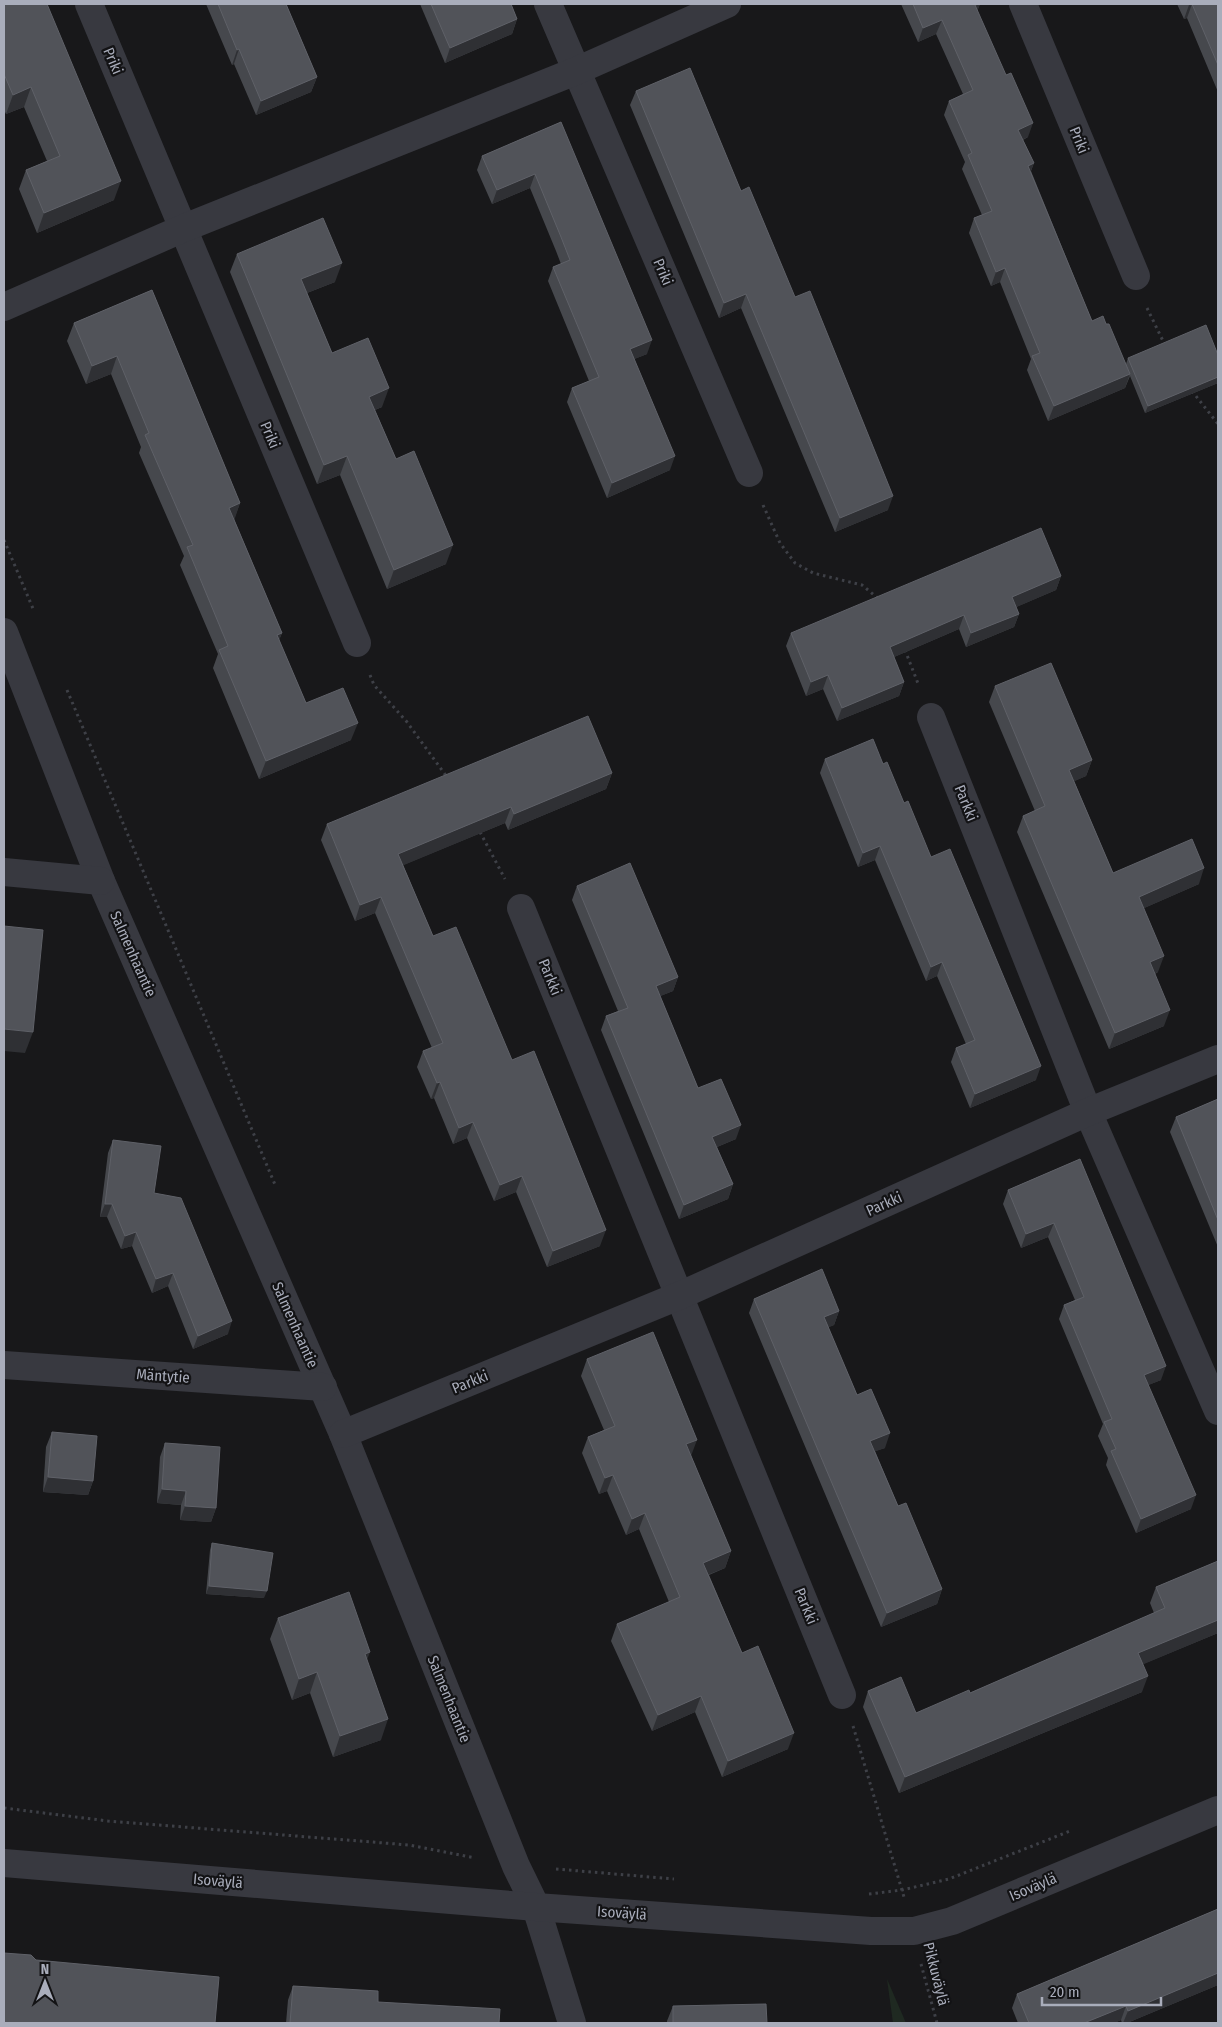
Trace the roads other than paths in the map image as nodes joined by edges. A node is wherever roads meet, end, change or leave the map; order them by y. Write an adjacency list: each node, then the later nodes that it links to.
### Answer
1 (89, 4): 6 (street, Priki)
2 (548, 4): 5 (street, Priki)
3 (727, 4): 5 (street)
4 (1023, 4): 7 (street, Priki)
5 (576, 71): 6 (street); 9 (street, Priki)
6 (184, 228): 8 (street); 11 (street, Priki)
7 (1136, 276)
8 (4, 307)
9 (749, 473)
10 (4, 632): 14 (street, Salmenhaantie)
11 (357, 642)
12 (931, 717): 17 (street, Parkki)
13 (4, 872): 14 (street)
14 (101, 881): 20 (street, Salmenhaantie)
15 (521, 908): 18 (street, Parkki)
16 (1218, 1058): 17 (street, Parkki)
17 (1088, 1112): 18 (street, Parkki); 21 (street, Parkki)
18 (681, 1295): 22 (street, Parkki); 23 (street, Parkki)
19 (4, 1365): 20 (street, Mäntytie)
20 (323, 1387): 22 (street, Salmenhaantie)
21 (1218, 1411)
22 (343, 1434): 26 (street, Salmenhaantie)
23 (842, 1695)
24 (1218, 1810): 26 (street, Isoväylä)
25 (4, 1863): 26 (street, Isoväylä)
26 (536, 1907): 27 (street, Salmenhaantie)
27 (572, 2023)

